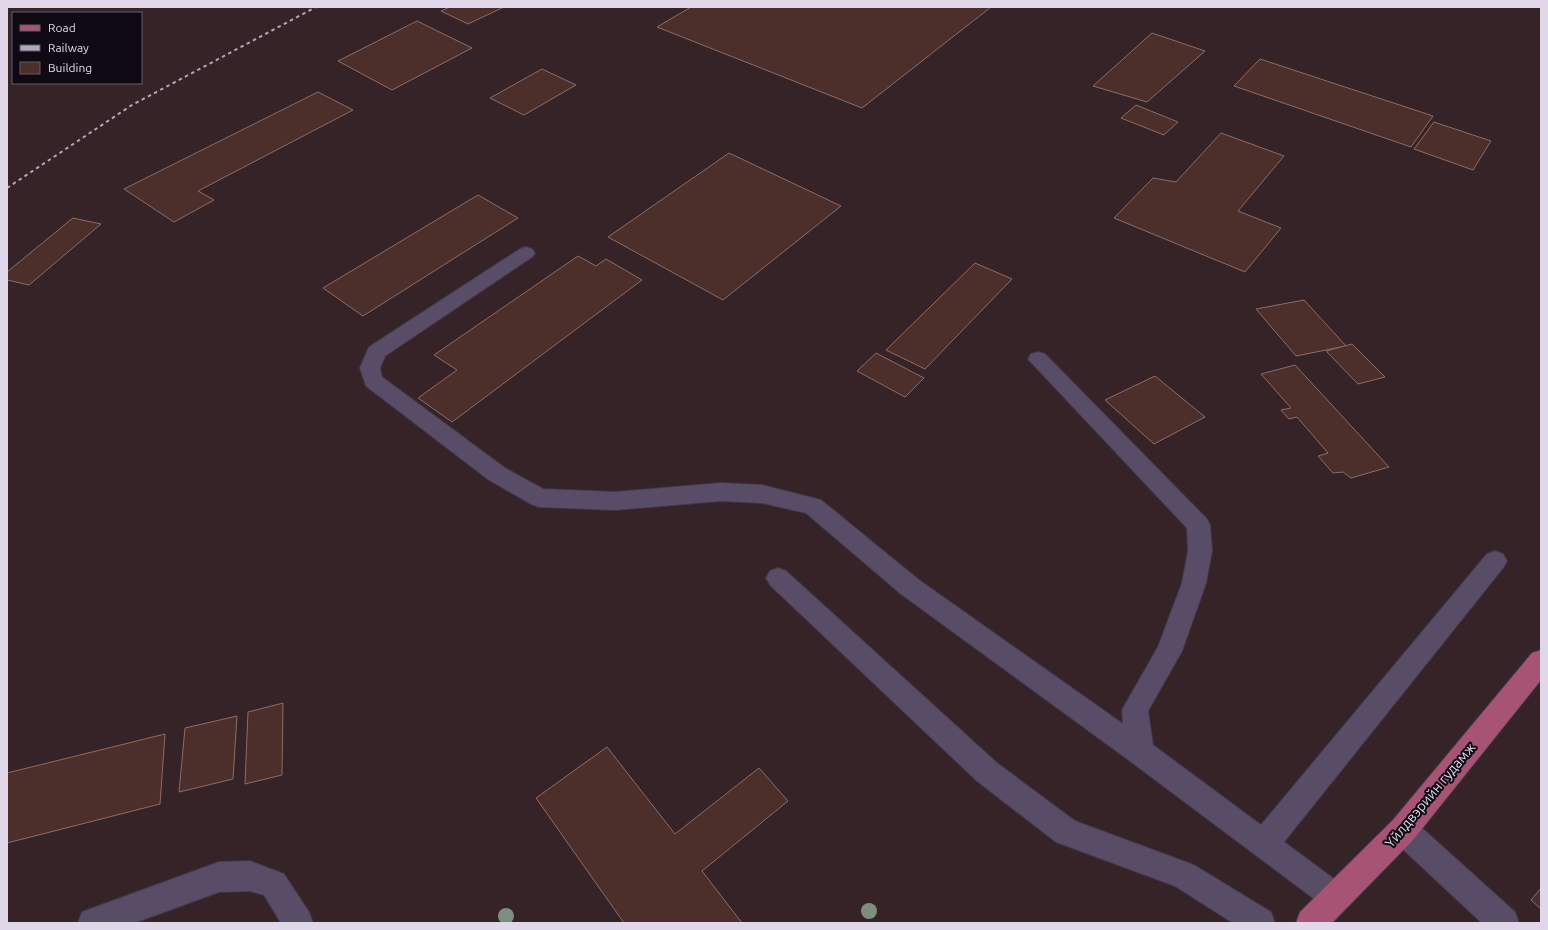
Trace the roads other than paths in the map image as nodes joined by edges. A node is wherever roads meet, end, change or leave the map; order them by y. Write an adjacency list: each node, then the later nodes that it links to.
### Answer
1 (526, 253): 6 (street)
2 (1038, 359): 6 (street)
3 (1495, 561): 8 (street)
4 (778, 578): 12 (street)
5 (1541, 661): 7 (main road, Yйлдвэрийн гудамж)
6 (1140, 752): 8 (street)
7 (1403, 830): 9 (main road, Yйлдвэрийн гудамж); 14 (street)
8 (1264, 844): 9 (street)
9 (1335, 897): 13 (main road, Yйлдвэрийн гудамж)
10 (93, 923): 11 (street)
11 (298, 923)
12 (1260, 923)
13 (1311, 923)
14 (1504, 923)

